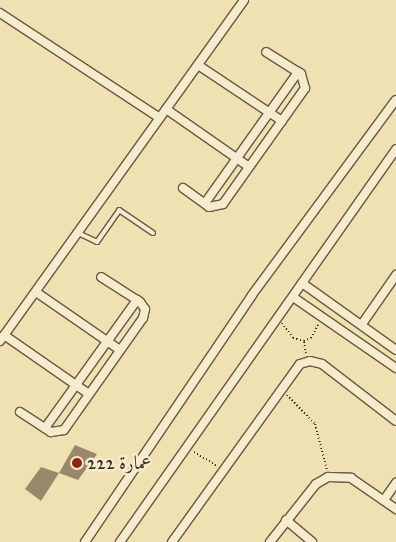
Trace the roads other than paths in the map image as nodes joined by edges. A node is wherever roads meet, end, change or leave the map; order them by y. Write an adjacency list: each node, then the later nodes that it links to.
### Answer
1 (244, 0): 4 (street)
2 (0, 13): 9 (street)
3 (266, 52): 5 (street)
4 (198, 65): 7 (street); 8 (street)
5 (298, 72): 8 (street); 10 (street)
6 (396, 100): 39 (street)
7 (166, 109): 9 (street); 12 (street)
8 (269, 112): 10 (street); 12 (street)
9 (160, 118): 16 (street)
10 (282, 121): 13 (street)
11 (396, 150): 20 (street)
12 (237, 158): 13 (street); 15 (street)
13 (249, 167): 15 (street)
14 (183, 188): 15 (street)
15 (205, 203)
16 (78, 233): 17 (lane); 21 (street)
17 (153, 233)
18 (396, 275): 24 (street)
19 (101, 277): 23 (street)
20 (302, 283): 22 (street); 24 (street)
21 (36, 292): 25 (street); 26 (street)
22 (293, 297): 29 (street); 40 (street)
23 (136, 300): 26 (street); 27 (street)
24 (362, 324): 28 (street)
25 (2, 338): 30 (street)
26 (107, 341): 27 (street); 30 (street)
27 (120, 350): 31 (street)
28 (396, 350)
29 (396, 368)
30 (76, 385): 31 (street); 34 (street)
31 (89, 394): 34 (street)
32 (20, 412): 34 (street)
33 (396, 421): 41 (street)
34 (45, 428)
35 (396, 483): 36 (street)
36 (384, 500): 37 (street); 38 (street)
37 (396, 509)
38 (286, 520): 42 (street); 43 (street)
39 (85, 542)
40 (120, 542)
41 (172, 542)
42 (270, 542)
43 (312, 542)

